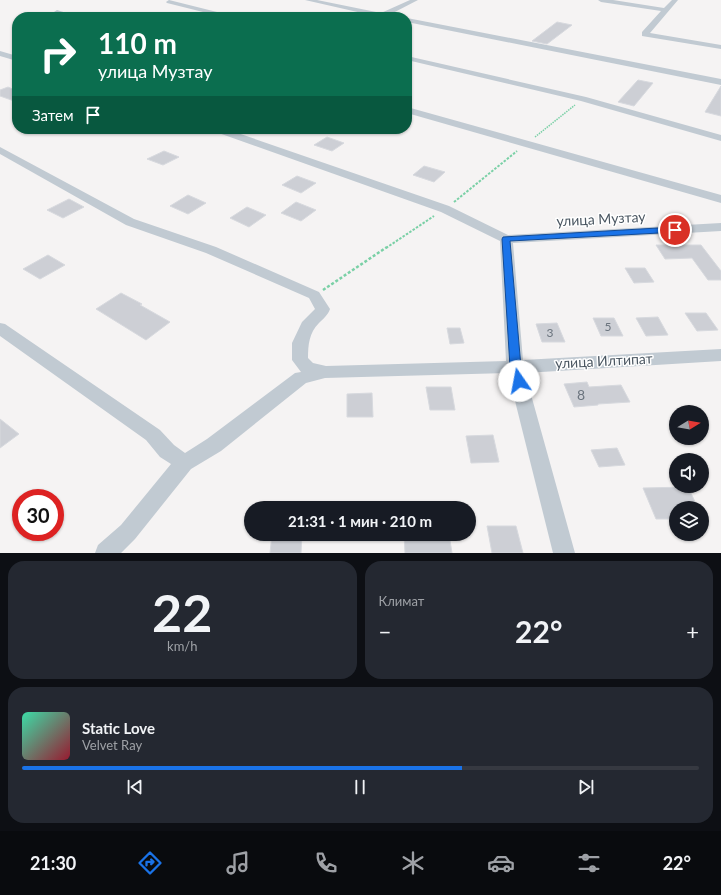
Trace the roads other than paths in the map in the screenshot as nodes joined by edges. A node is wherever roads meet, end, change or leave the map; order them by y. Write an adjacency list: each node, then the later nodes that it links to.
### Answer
1 (308, 0): 8 (street)
2 (415, 0): 9 (street)
3 (601, 0): 6 (street)
4 (675, 0): 6 (street)
5 (169, 2): 7 (street)
6 (665, 10): 11 (street)
7 (210, 12)
8 (362, 12)
9 (389, 12)
10 (412, 21): 15 (street)
11 (721, 48)
12 (0, 53): 13 (street)
13 (12, 57)
14 (412, 59): 18 (street)
15 (721, 82)
16 (412, 111): 20 (street)
17 (230, 134): 22 (street)
18 (721, 138)
19 (0, 150): 26 (street)
20 (721, 199)
21 (721, 227): 22 (street, улица Музтау)
22 (506, 239): 25 (street)
23 (0, 328): 27 (street)
24 (721, 355): 25 (street, улица Илтипат)
25 (516, 367): 26 (street, улица Илтипат); 29 (street)
26 (324, 372): 27 (street)
27 (184, 463): 28 (street)
28 (106, 553)
29 (564, 553)

